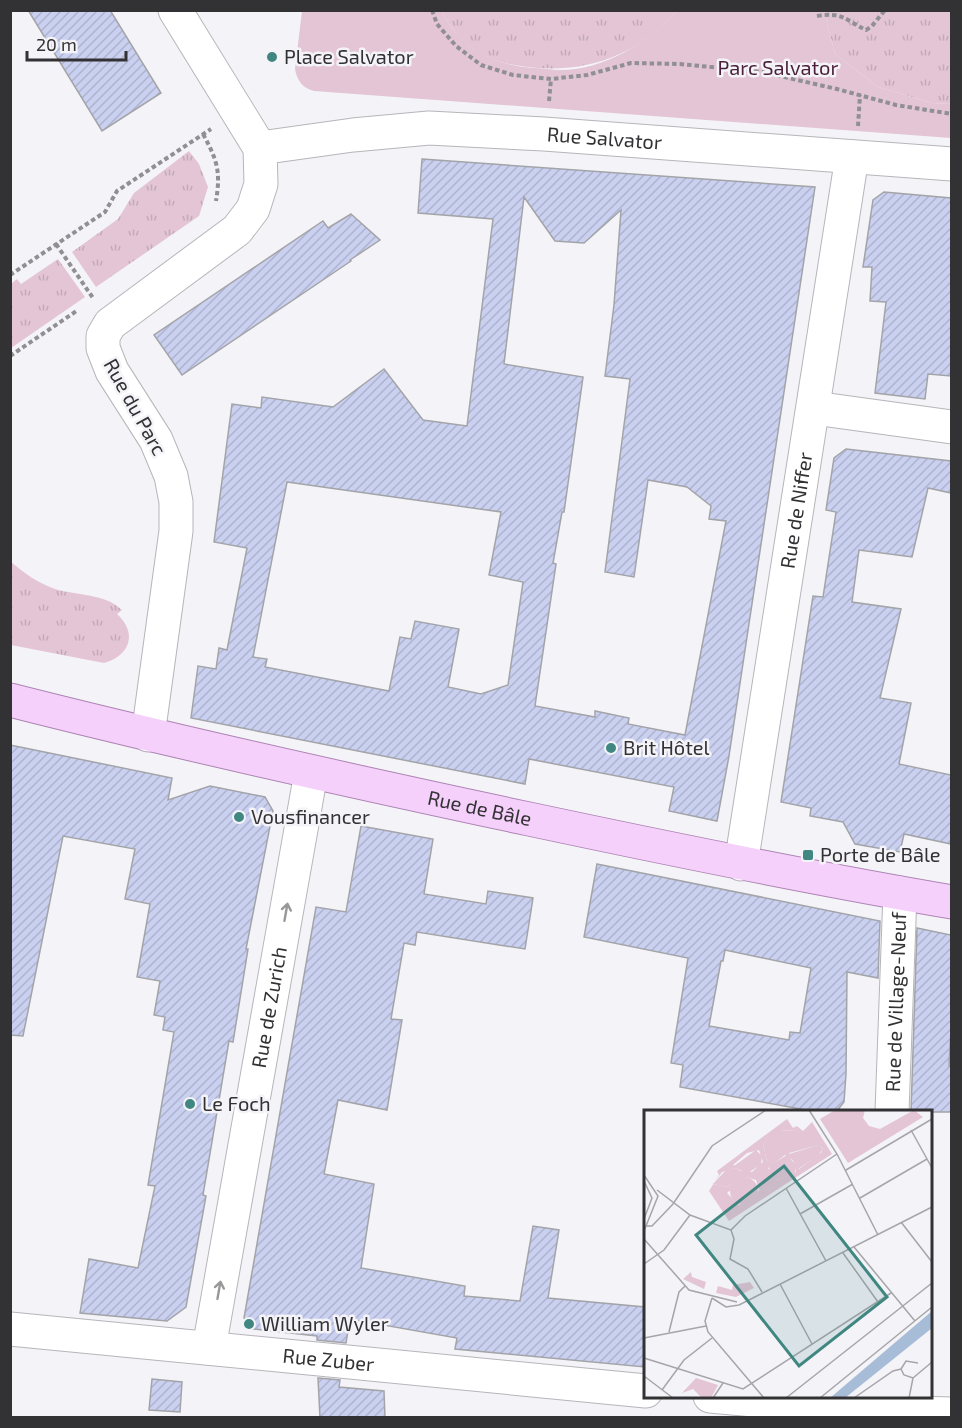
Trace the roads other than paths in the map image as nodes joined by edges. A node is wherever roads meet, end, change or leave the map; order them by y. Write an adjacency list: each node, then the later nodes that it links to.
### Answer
1 (175, 10): 2 (street)
2 (260, 148): 3 (street, Rue Salvator); 8 (street, Rue du Parc)
3 (852, 157): 4 (street, Rue Salvator); 5 (street, Rue de Niffer)
4 (951, 164)
5 (814, 408): 6 (street); 10 (street, Rue de Niffer)
6 (951, 427)
7 (10, 700): 8 (main road, Rue de Bâle)
8 (148, 735): 9 (main road, Rue de Bâle)
9 (311, 773): 10 (main road, Rue de Bâle); 15 (street, Rue de Zurich, one-way to 9)
10 (741, 864): 11 (main road, Rue de Bâle)
11 (900, 894): 12 (main road, Rue de Bâle); 13 (street, Rue de Village-Neuf)
12 (951, 902)
13 (892, 1110)
14 (10, 1329): 15 (street, Rue Zuber)
15 (209, 1348): 16 (street, Rue Zuber)
16 (644, 1390)
17 (753, 1398): 18 (street)
18 (882, 1404): 19 (street)
19 (951, 1414)

